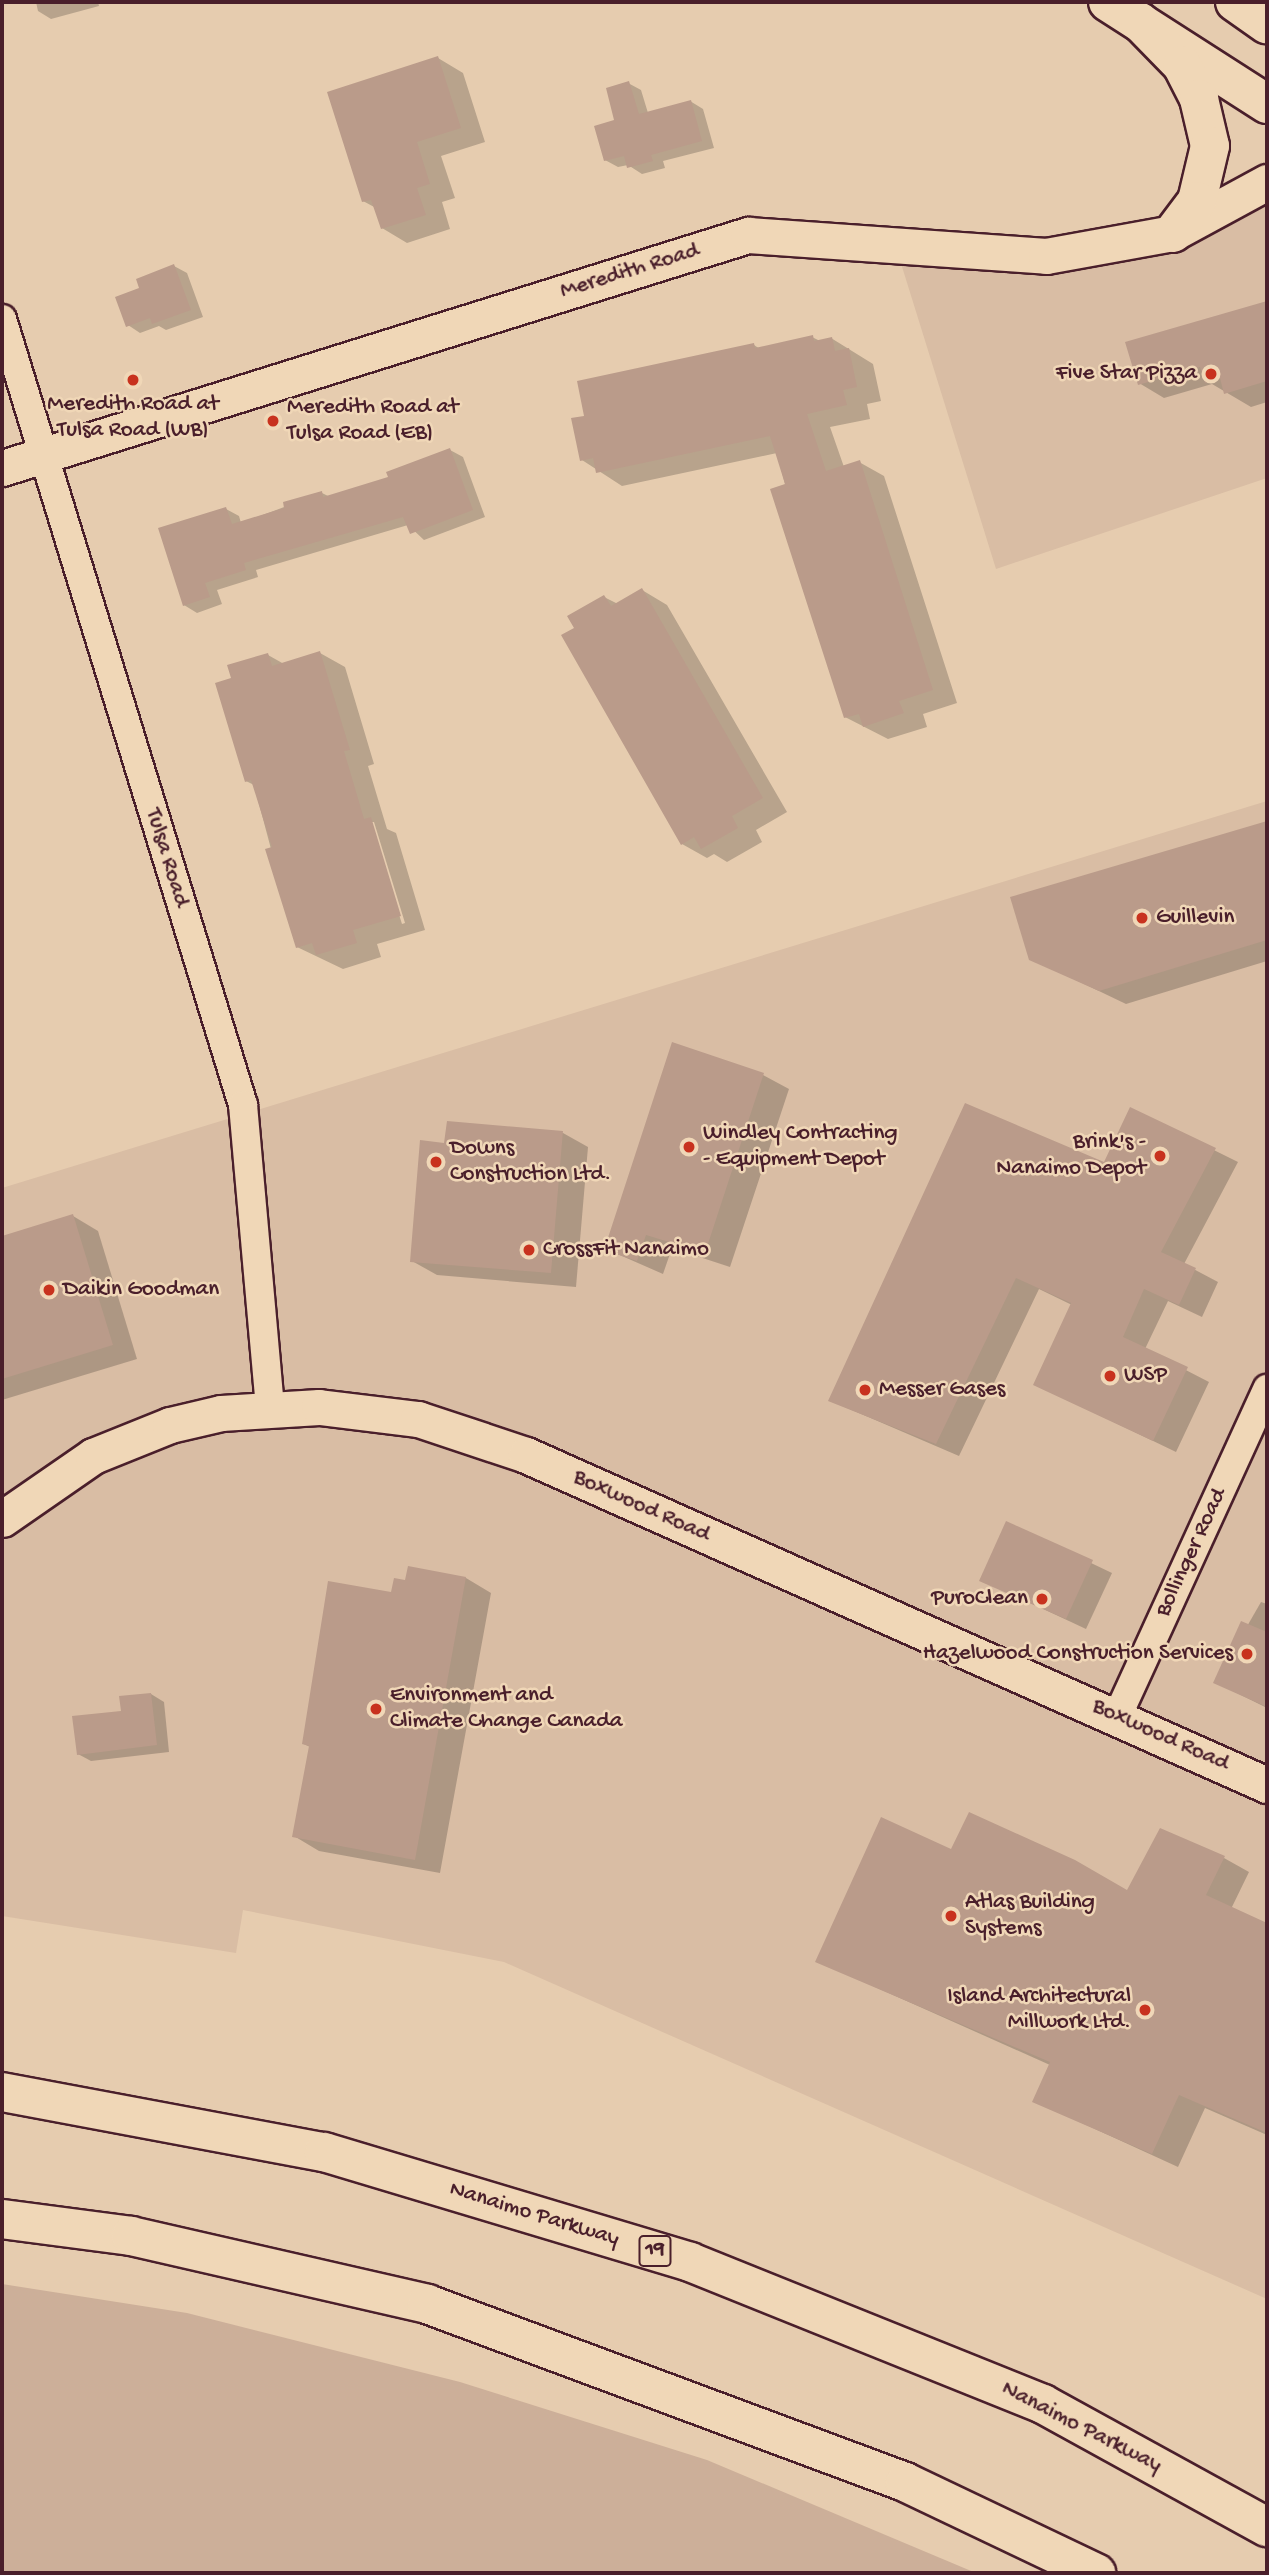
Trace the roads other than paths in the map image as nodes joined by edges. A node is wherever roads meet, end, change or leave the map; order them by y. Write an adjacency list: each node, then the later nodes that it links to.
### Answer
1 (1108, 2): 3 (main road)
2 (1236, 2): 4 (main road)
3 (1140, 22): 5 (main road); 7 (main road)
4 (1267, 24)
5 (1267, 104)
6 (1267, 182): 7 (street, Meredith Road)
7 (1173, 233): 9 (street, Meredith Road)
8 (2, 319): 9 (street, Tulsa Road)
9 (42, 456): 10 (street, Meredith Road); 12 (street, Tulsa Road)
10 (2, 468)
11 (1267, 1389): 14 (street, Bollinger Road)
12 (270, 1409): 13 (street, Boxwood Road); 14 (street, Boxwood Road)
13 (2, 1519)
14 (1117, 1717): 15 (street, Boxwood Road)
15 (1267, 1785)
16 (2, 2092): 18 (main road, Nanaimo Parkway / 19)
17 (2, 2220): 19 (main road)
18 (1267, 2527)
19 (1096, 2573)

